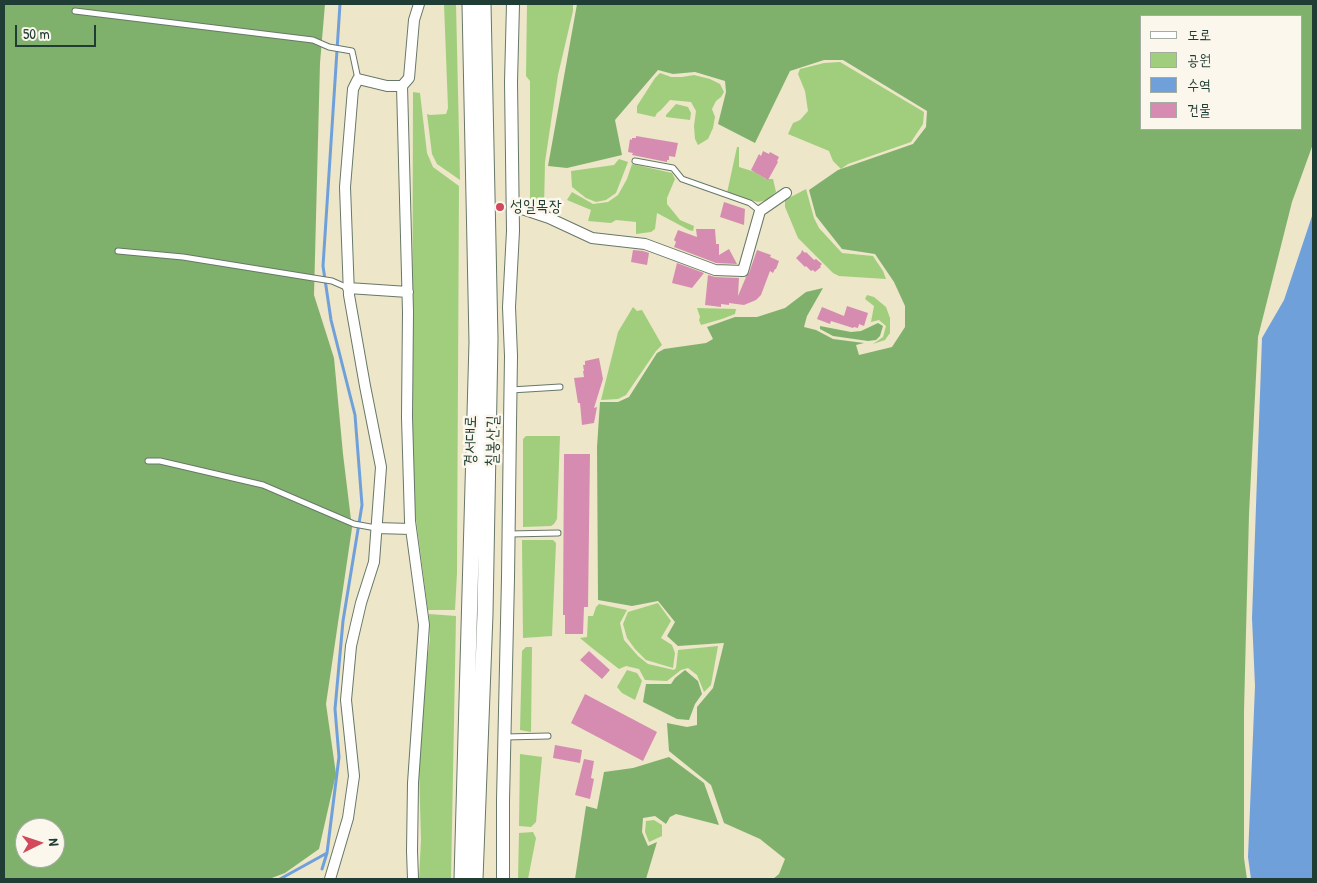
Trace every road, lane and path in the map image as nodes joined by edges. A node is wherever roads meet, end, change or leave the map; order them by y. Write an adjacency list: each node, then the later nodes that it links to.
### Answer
1 (419, 4): 7 (street)
2 (470, 4): 26 (main road, 경서대로)
3 (483, 4): 27 (main road, 경서대로)
4 (512, 4): 10 (street, 칠봉산길)
5 (74, 11): 6 (lane)
6 (358, 79): 7 (street); 13 (street)
7 (402, 86): 14 (street)
8 (635, 161): 11 (lane)
9 (786, 193): 11 (street)
10 (513, 206): 11 (street); 16 (street, 칠봉산길)
11 (760, 210)
12 (118, 251): 13 (lane)
13 (348, 288): 14 (street); 18 (street)
14 (408, 292): 19 (street)
15 (560, 387): 16 (lane)
16 (510, 390): 21 (street, 칠봉산길)
17 (148, 461): 18 (lane)
18 (371, 527): 19 (street); 24 (street)
19 (411, 529): 25 (street)
20 (558, 532): 21 (lane)
21 (508, 534): 23 (street, 칠봉산길)
22 (548, 736): 23 (lane)
23 (505, 737): 28 (street, 칠봉산길)
24 (330, 879)
25 (413, 879)
26 (462, 879)
27 (475, 879)
28 (503, 879)

